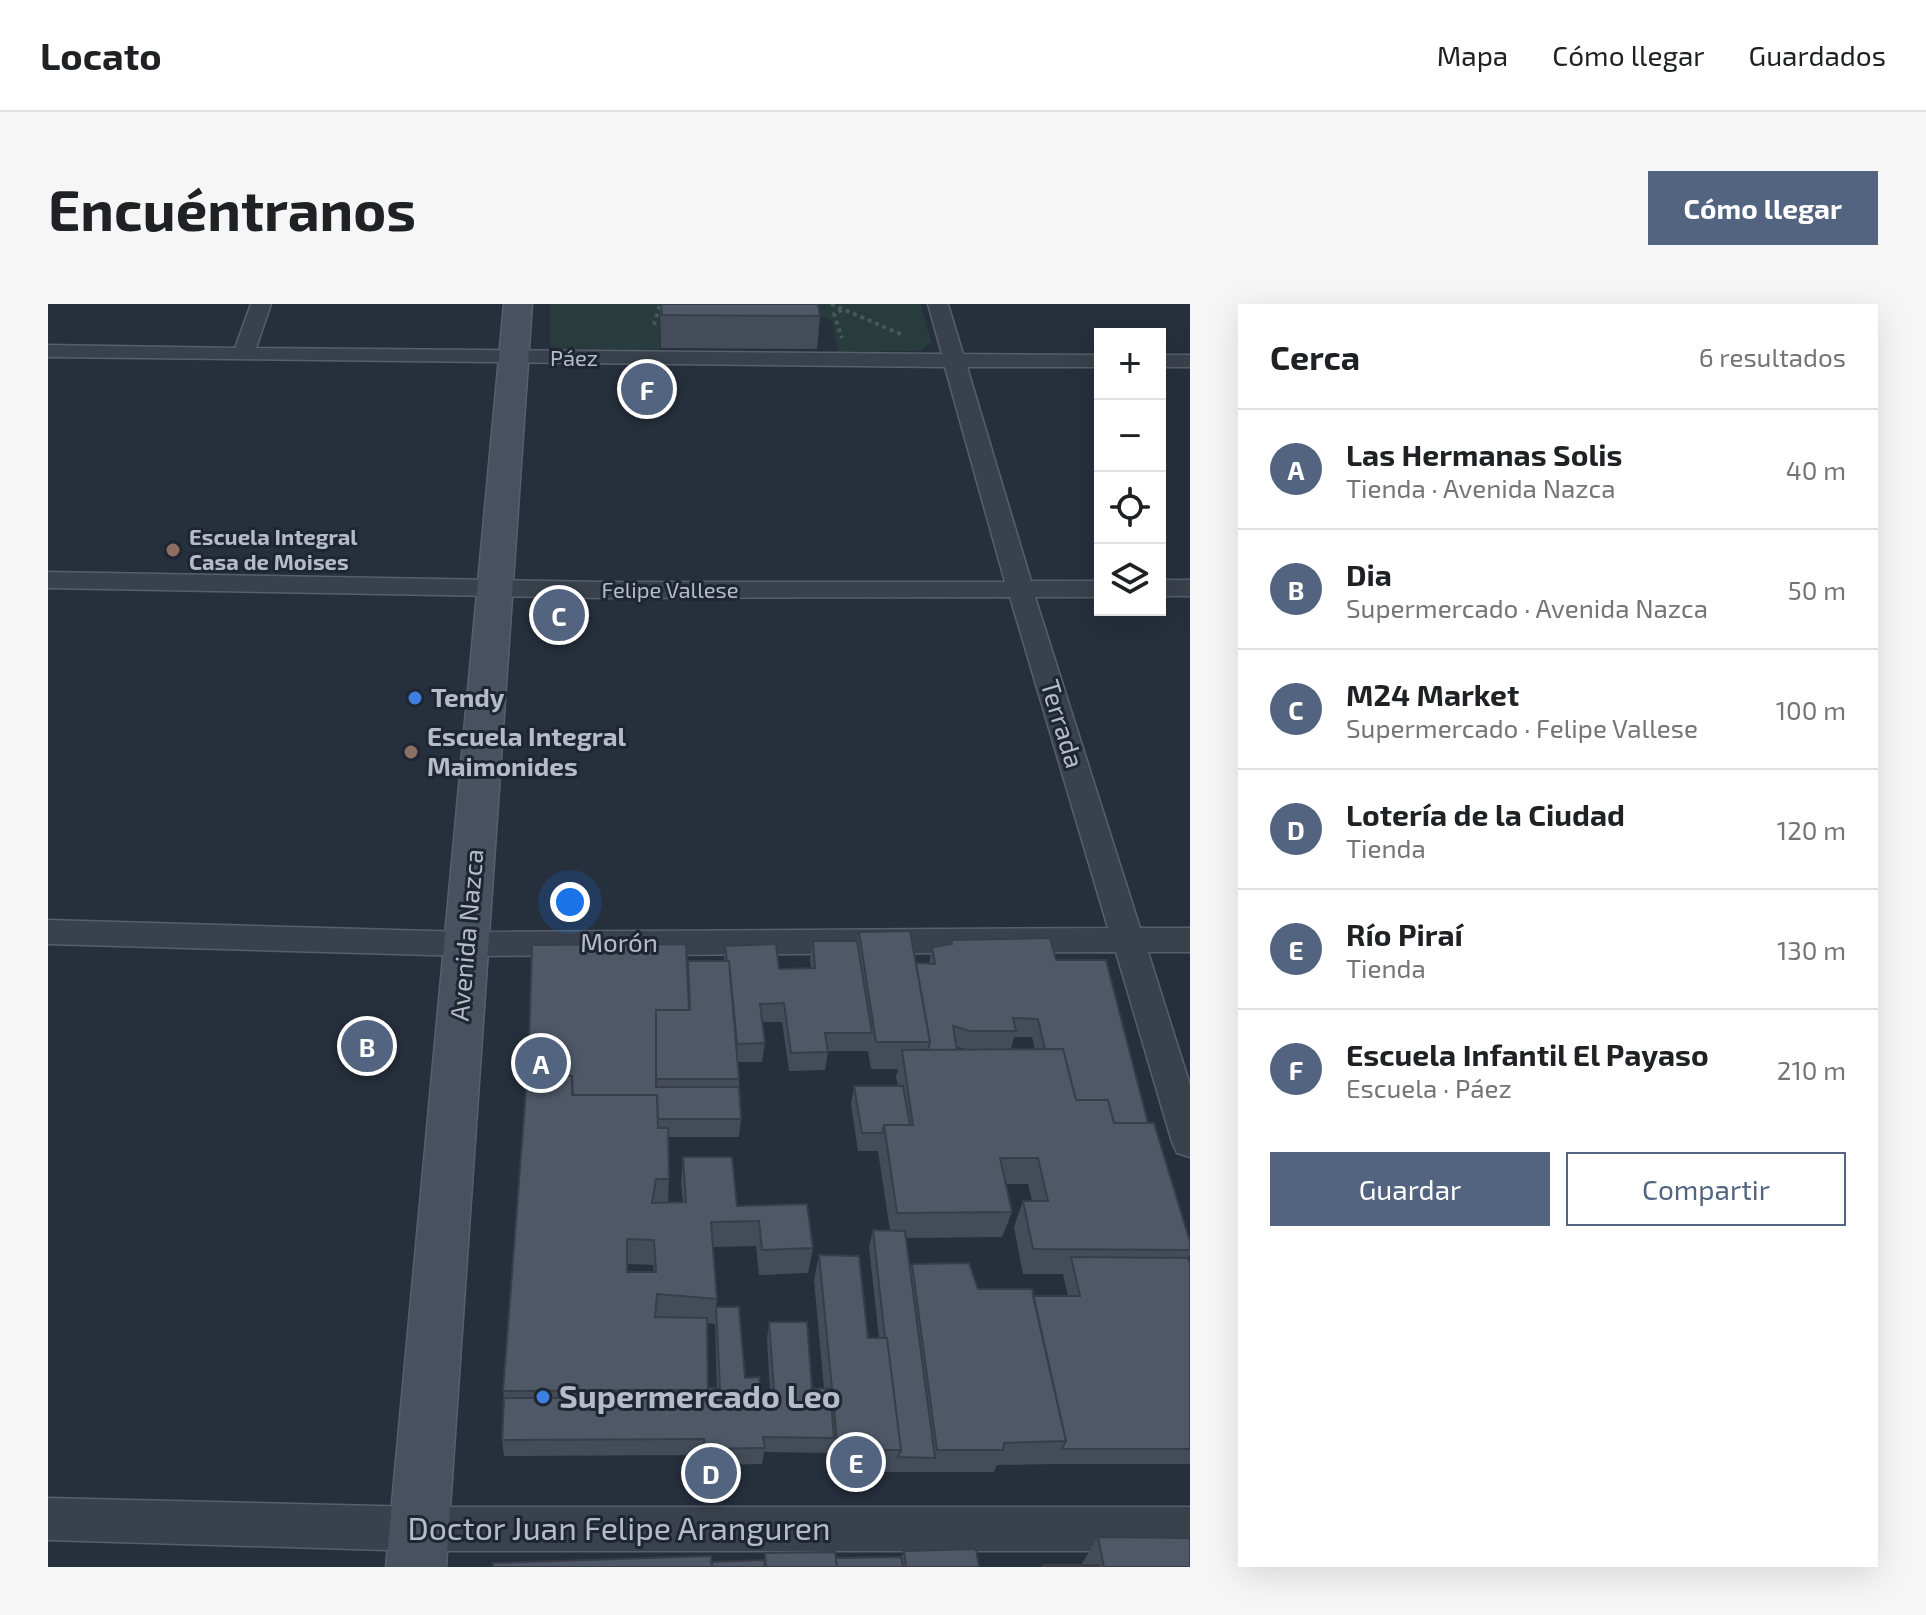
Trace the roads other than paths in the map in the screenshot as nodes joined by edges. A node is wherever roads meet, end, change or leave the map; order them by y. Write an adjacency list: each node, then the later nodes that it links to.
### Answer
1 (261, 304): 5 (street)
2 (518, 304): 6 (main road, Avenida Nazca)
3 (938, 304): 7 (street, Terrada)
4 (48, 351): 5 (street, Páez)
5 (243, 354): 6 (street, Páez)
6 (513, 358): 7 (street, Páez); 14 (main road, Avenida Nazca)
7 (955, 361): 8 (street, Páez); 15 (street, Terrada)
8 (1094, 361)
9 (1166, 361): 10 (street)
10 (1190, 361)
11 (48, 580): 14 (street, Felipe Vallese)
12 (1166, 588): 13 (street)
13 (1190, 588)
14 (493, 589): 15 (street, Felipe Vallese); 20 (main road, Avenida Nazca)
15 (1020, 589): 16 (street, Felipe Vallese); 18 (street, Terrada)
16 (1094, 589)
17 (48, 932): 20 (street, Morón)
18 (1130, 940): 19 (street, Morón); 20 (street, Morón); 21 (street, Terrada)
19 (1190, 940)
20 (466, 944): 24 (main road, Avenida Nazca)
21 (1190, 1142)
22 (48, 1519): 24 (street, Doctor Juan Felipe Aranguren)
23 (1190, 1529): 24 (street, Doctor Juan Felipe Aranguren)
24 (418, 1548)

